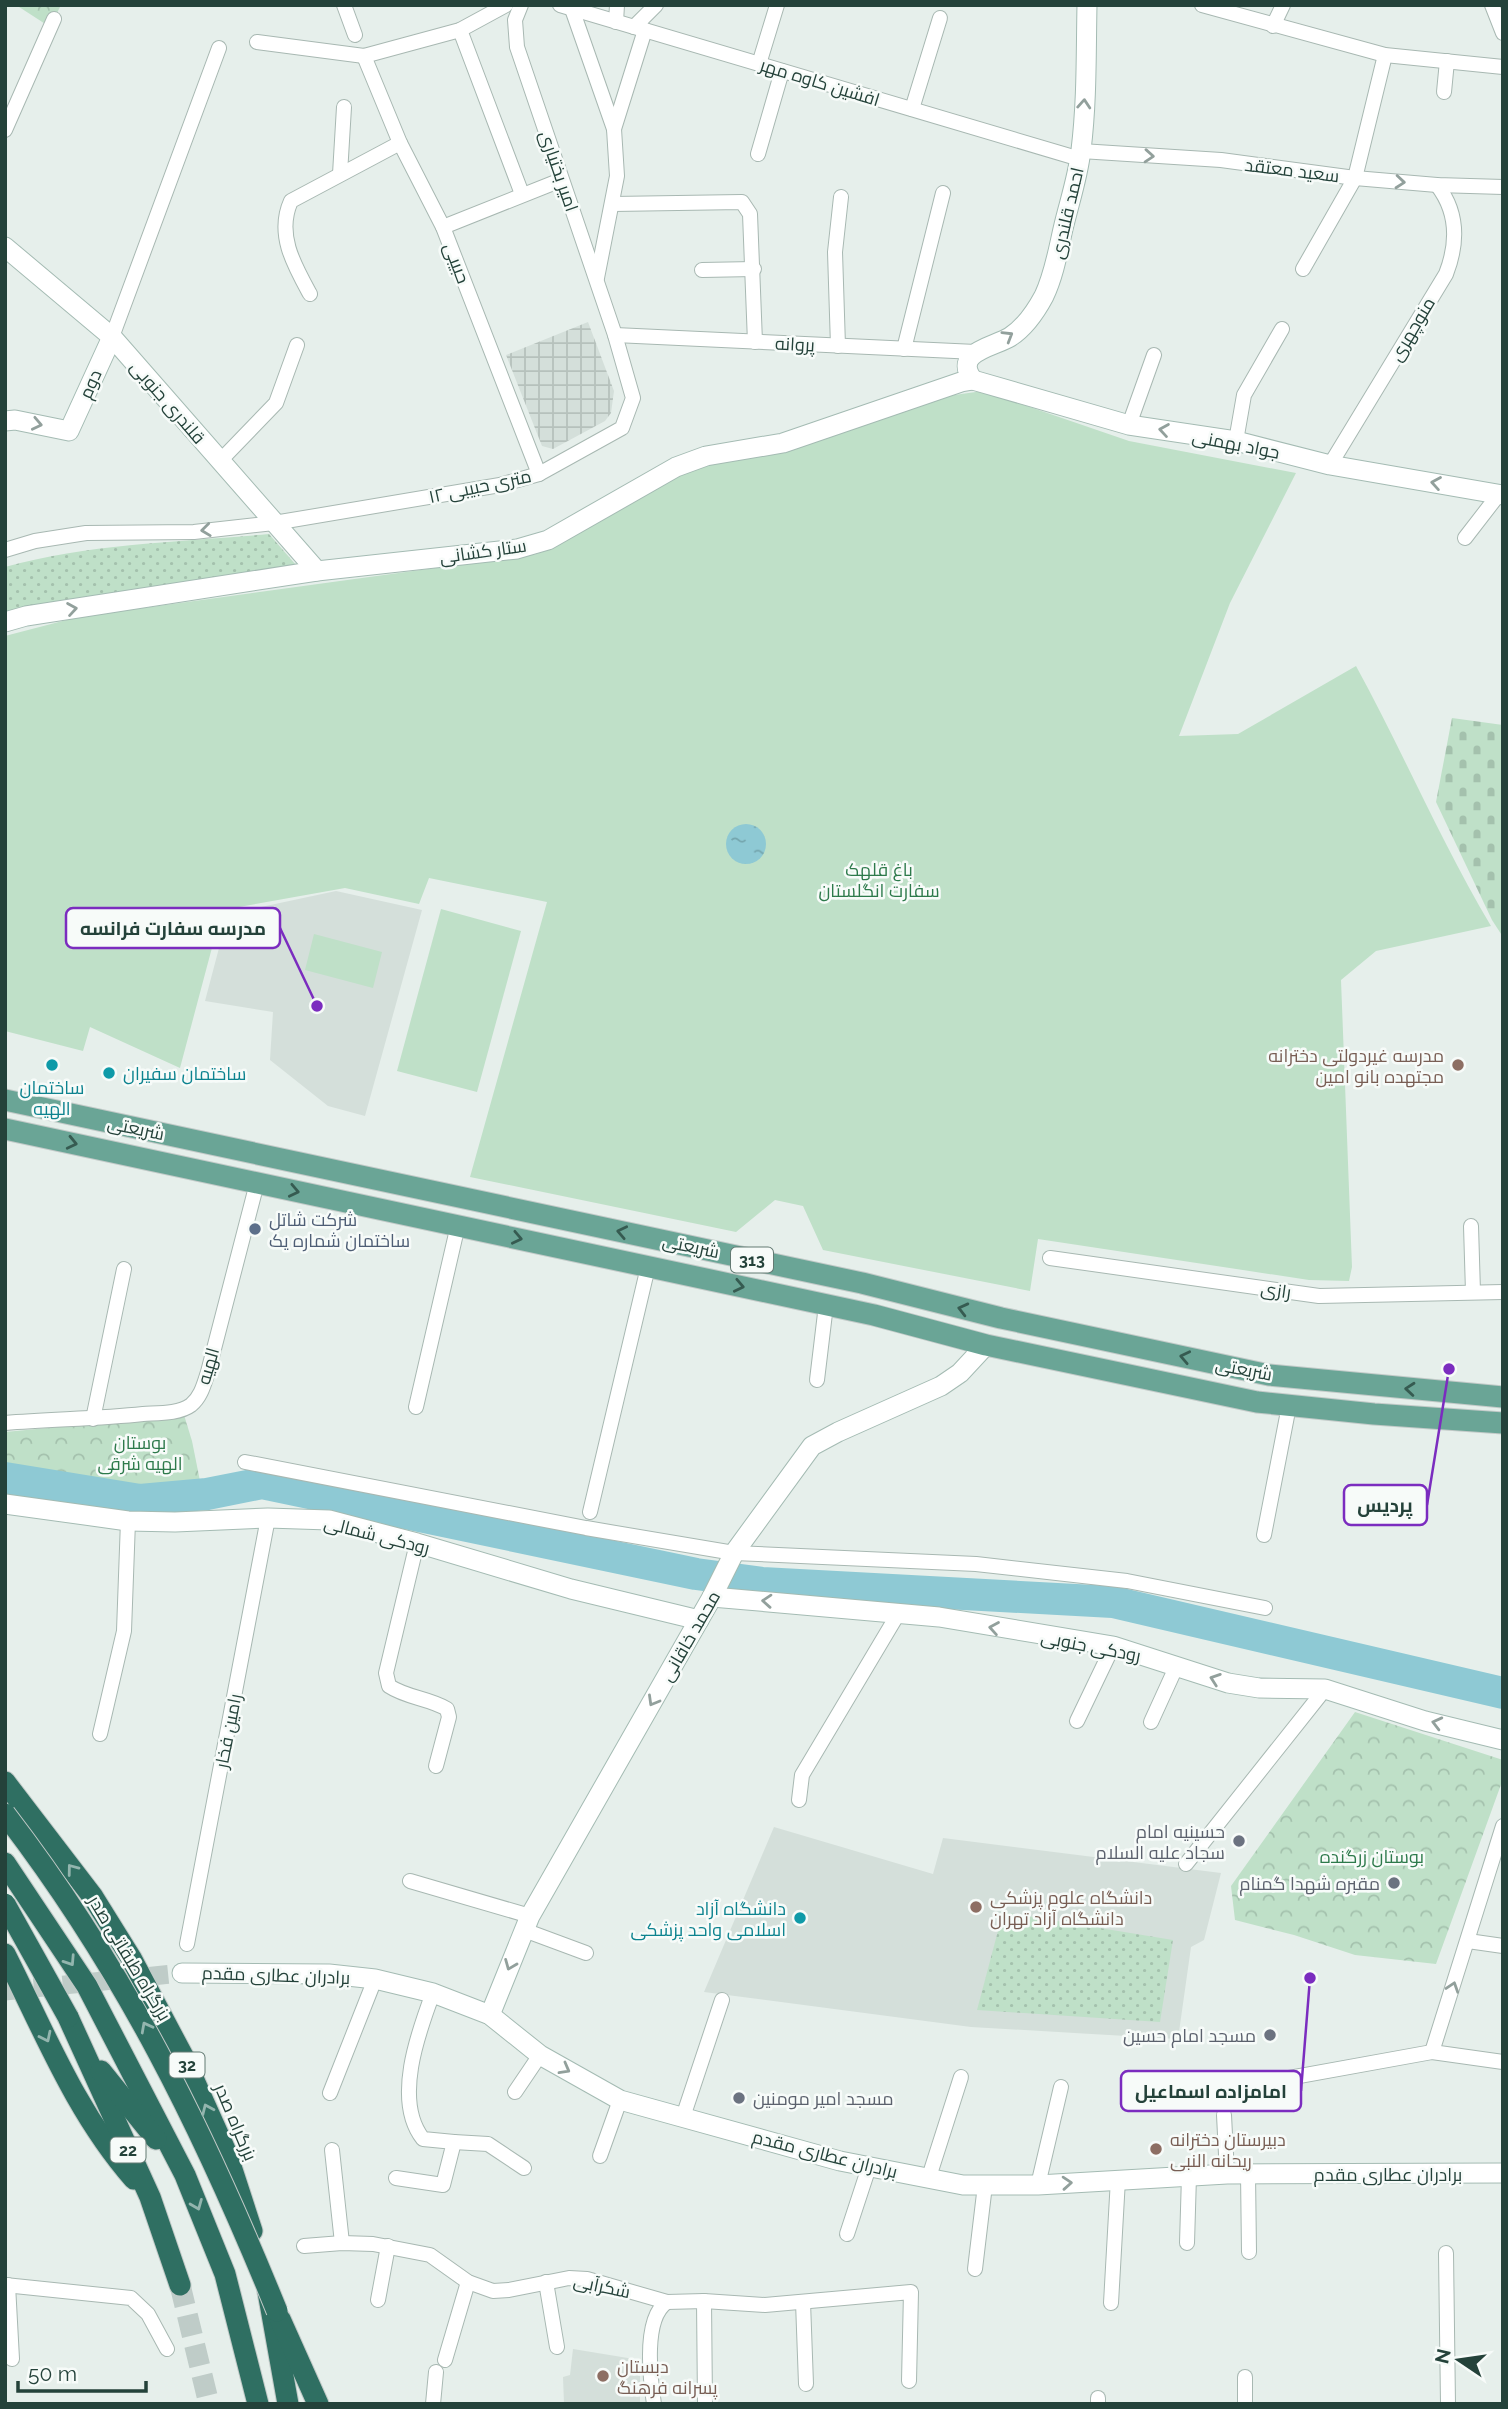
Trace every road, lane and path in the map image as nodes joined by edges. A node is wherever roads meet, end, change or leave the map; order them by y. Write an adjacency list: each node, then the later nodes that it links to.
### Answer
1 (344, 5): 19 (street)
2 (506, 5): 17 (street)
3 (521, 5): 38 (street, امیر بختیاری)
4 (617, 5): 14 (street)
5 (656, 5): 16 (street)
6 (777, 5): 25 (street)
7 (1087, 5): 35 (street, احمد قلندری, one-way to 7)
8 (1202, 5): 15 (street)
9 (1283, 5): 15 (street)
10 (1492, 5): 18 (street)
11 (566, 7): 14 (street, افشین کاوه مهر); 31 (street)
12 (940, 18): 30 (street)
13 (54, 19): 32 (street)
14 (617, 22): 16 (street, افشین کاوه مهر)
15 (1273, 26): 22 (street)
16 (639, 29): 25 (street, افشین کاوه مهر); 31 (street)
17 (460, 30): 23 (street); 42 (street)
18 (1503, 33)
19 (355, 35)
20 (257, 42): 23 (street)
21 (219, 48): 54 (street)
22 (1385, 55): 24 (street); 37 (street)
23 (363, 56): 33 (street, حبیبی)
24 (1447, 61): 26 (street); 28 (street)
25 (760, 64): 27 (street, افشین کاوه مهر)
26 (1503, 67)
27 (782, 71): 30 (street, افشین کاوه مهر); 34 (street)
28 (1444, 92)
29 (344, 107): 36 (street)
30 (912, 109): 35 (street, افشین کاوه مهر)
31 (614, 129): 44 (street)
32 (5, 130)
33 (400, 143): 36 (street); 45 (street, حبیبی)
34 (758, 154)
35 (1080, 155): 37 (street, سعید معتقد, one-way to 37); 59 (street, احمد قلندری, one-way to 35)
36 (340, 174): 51 (street)
37 (1355, 178): 39 (street, سعید معتقد, one-way to 39); 48 (street)
38 (561, 180): 42 (street); 50 (street, امیر بختیاری)
39 (1437, 185): 40 (street, سعید معتقد); 66 (street, منوچهری)
40 (1503, 187)
41 (943, 193): 58 (street)
42 (522, 194): 45 (street)
43 (841, 197): 57 (street)
44 (613, 204): 47 (street); 50 (street)
45 (443, 227): 67 (street, حبیبی)
46 (5, 247): 54 (street, قلندری جنوبی)
47 (754, 269): 49 (street); 55 (street)
48 (1303, 269)
49 (702, 270)
50 (596, 281): 53 (street, امیر بختیاری)
51 (310, 294)
52 (1282, 329): 64 (street)
53 (615, 335): 55 (street, پروانه); 67 (street, ۱۲ متری حبیبی)
54 (112, 337): 62 (street, دوم, one-way to 54); 65 (street, قلندری جنوبی)
55 (755, 342): 57 (street, پروانه)
56 (297, 345): 65 (street)
57 (838, 346): 58 (street, پروانه)
58 (904, 349): 59 (street, پروانه)
59 (976, 352): 61 (street)
60 (1154, 355): 63 (street)
61 (973, 380): 63 (street, جواد بهمنی); 72 (street, ستار کشانی)
62 (5, 421)
63 (1129, 425): 64 (street, جواد بهمنی, one-way to 63)
64 (1236, 441): 66 (street, جواد بهمنی)
65 (220, 461): 69 (street, قلندری جنوبی)
66 (1330, 465): 68 (street, جواد بهمنی, one-way to 66)
67 (538, 474): 69 (street, ۱۲ متری حبیبی)
68 (1501, 495): 70 (street)
69 (274, 523): 71 (street, ۱۲ متری حبیبی, one-way to 71); 72 (street, قلندری جنوبی)
70 (1465, 538)
71 (5, 550)
72 (317, 571): 73 (street, ستار کشانی, one-way to 72)
73 (5, 622)
74 (5, 1100): 85 (main road, شریعتی / 313, one-way to 74)
75 (5, 1129): 76 (main road, شریعتی / 313, one-way to 76)
76 (257, 1183): 77 (main road, شریعتی / 313, one-way to 77); 91 (street, الهیه)
77 (458, 1225): 80 (main road, شریعتی / 313, one-way to 80); 90 (street)
78 (1471, 1226): 82 (street)
79 (1050, 1258): 82 (street, رازی)
80 (648, 1267): 84 (main road, شریعتی / 313, one-way to 84); 96 (street)
81 (124, 1269): 91 (street)
82 (1472, 1292): 83 (street, رازی)
83 (1503, 1292)
84 (827, 1305): 86 (main road, شریعتی / 313); 87 (street)
85 (1001, 1318): 86 (main road); 88 (main road, شریعتی / 313, one-way to 85)
86 (986, 1345): 89 (main road, شریعتی / 313); 101 (street, محمد خاقانی)
87 (817, 1380)
88 (1503, 1397)
89 (1289, 1406): 93 (main road, شریعتی / 313); 99 (street)
90 (416, 1407)
91 (93, 1419): 92 (street, الهیه)
92 (5, 1423)
93 (1503, 1423)
94 (245, 1462): 101 (street)
95 (5, 1504): 98 (street, رودکی شمالی)
96 (590, 1512)
97 (268, 1518): 98 (street, رودکی شمالی); 100 (street, رودکی شمالی); 125 (street, رامین فخار)
98 (128, 1521): 111 (street)
99 (1264, 1535)
100 (417, 1543): 105 (street, رودکی شمالی); 113 (street)
101 (734, 1553): 102 (street, محمد خاقانی); 103 (street)
102 (712, 1597): 104 (street, رودکی جنوبی, one-way to 102); 105 (street, محمد خاقانی)
103 (1265, 1608)
104 (898, 1614): 106 (street, رودکی جنوبی, one-way to 104); 115 (street)
105 (699, 1620): 123 (street, محمد خاقانی, one-way to 123)
106 (1113, 1646): 107 (street, رودکی جنوبی); 109 (street)
107 (1177, 1665): 108 (street, رودکی جنوبی, one-way to 107); 110 (street)
108 (1325, 1689): 112 (street, رودکی جنوبی, one-way to 108); 120 (street)
109 (1077, 1721)
110 (1151, 1722)
111 (100, 1734)
112 (1503, 1740)
113 (436, 1766)
114 (5, 1782): 187 (highway, بزرگراه صدر / 32, one-way to 114)
115 (799, 1800)
116 (5, 1814): 179 (highway, بزرگراه طبقاتی صدر, one-way to 116, bridge)
117 (1503, 1826): 118 (street)
118 (1498, 1854): 124 (street)
119 (5, 1863): 154 (highway, one-way to 154)
120 (1186, 1864)
121 (410, 1881): 123 (street)
122 (5, 1904): 134 (highway, 22, bridge)
123 (527, 1923): 128 (street); 133 (street, محمد خاقانی, one-way to 133)
124 (1468, 1941): 126 (street); 135 (street, one-way to 124)
125 (187, 1944)
126 (1503, 1946)
127 (5, 1954): 161 (highway, one-way to 161)
128 (586, 1954)
129 (182, 1973): 130 (street, برادران عطاری مقدم)
130 (375, 1979): 131 (street, برادران عطاری مقدم); 141 (street)
131 (433, 1993): 133 (street, برادران عطاری مقدم); 146 (street)
132 (722, 2000): 145 (street)
133 (489, 2015): 136 (street, برادران عطاری مقدم)
134 (82, 2048): 154 (highway); 161 (highway, 22)
135 (1432, 2052): 137 (street); 140 (street)
136 (540, 2055): 142 (street); 143 (street, برادران عطاری مقدم, one-way to 143)
137 (1503, 2062)
138 (961, 2077): 156 (street)
139 (1061, 2087): 160 (street)
140 (1223, 2090)
141 (330, 2092)
142 (514, 2092)
143 (620, 2100): 145 (street, برادران عطاری مقدم); 148 (street)
144 (1224, 2115): 152 (street)
145 (683, 2117): 149 (street, برادران عطاری مقدم)
146 (454, 2141): 150 (street); 157 (street)
147 (332, 2150): 163 (street)
148 (600, 2156)
149 (869, 2167): 156 (street, برادران عطاری مقدم); 162 (street)
150 (523, 2168)
151 (1503, 2173): 153 (street, برادران عطاری مقدم)
152 (1227, 2174): 153 (street, برادران عطاری مقدم); 155 (street, برادران عطاری مقدم)
153 (1248, 2174): 167 (street)
154 (185, 2175): 186 (highway, one-way to 186)
155 (1189, 2176): 158 (street, برادران عطاری مقدم); 164 (street)
156 (929, 2177): 159 (street, برادران عطاری مقدم)
157 (396, 2178)
158 (1118, 2179): 160 (street, برادران عطاری مقدم, one-way to 158); 178 (street)
159 (985, 2185): 160 (street, برادران عطاری مقدم); 169 (street)
160 (1038, 2185)
161 (150, 2197): 173 (highway, 22)
162 (846, 2234)
163 (342, 2243): 165 (street, شکرآبی); 166 (street, شکرآبی)
164 (1187, 2243)
165 (304, 2246)
166 (388, 2246): 170 (street, شکرآبی); 174 (street)
167 (1249, 2252)
168 (1446, 2253): 194 (street)
169 (975, 2269)
170 (468, 2282): 171 (street, شکرآبی); 190 (street)
171 (546, 2282): 176 (street, شکرآبی); 180 (street)
172 (7, 2285): 181 (street); 182 (street)
173 (180, 2286)
174 (378, 2300)
175 (704, 2301): 176 (street, شکرآبی); 177 (street, شکرآبی); 192 (street)
176 (667, 2302): 191 (street)
177 (803, 2302): 184 (street, شکرآبی); 185 (street)
178 (1111, 2303)
179 (276, 2311): 188 (highway); 189 (highway, بزرگراه طبقاتی صدر)
180 (556, 2347)
181 (167, 2349)
182 (12, 2359)
183 (1245, 2377): 193 (street)
184 (909, 2381)
185 (806, 2384)
186 (258, 2404)
187 (288, 2404)
188 (301, 2404)
189 (318, 2404)
190 (433, 2404)
191 (654, 2404)
192 (705, 2404)
193 (1245, 2404)
194 (1448, 2404)

